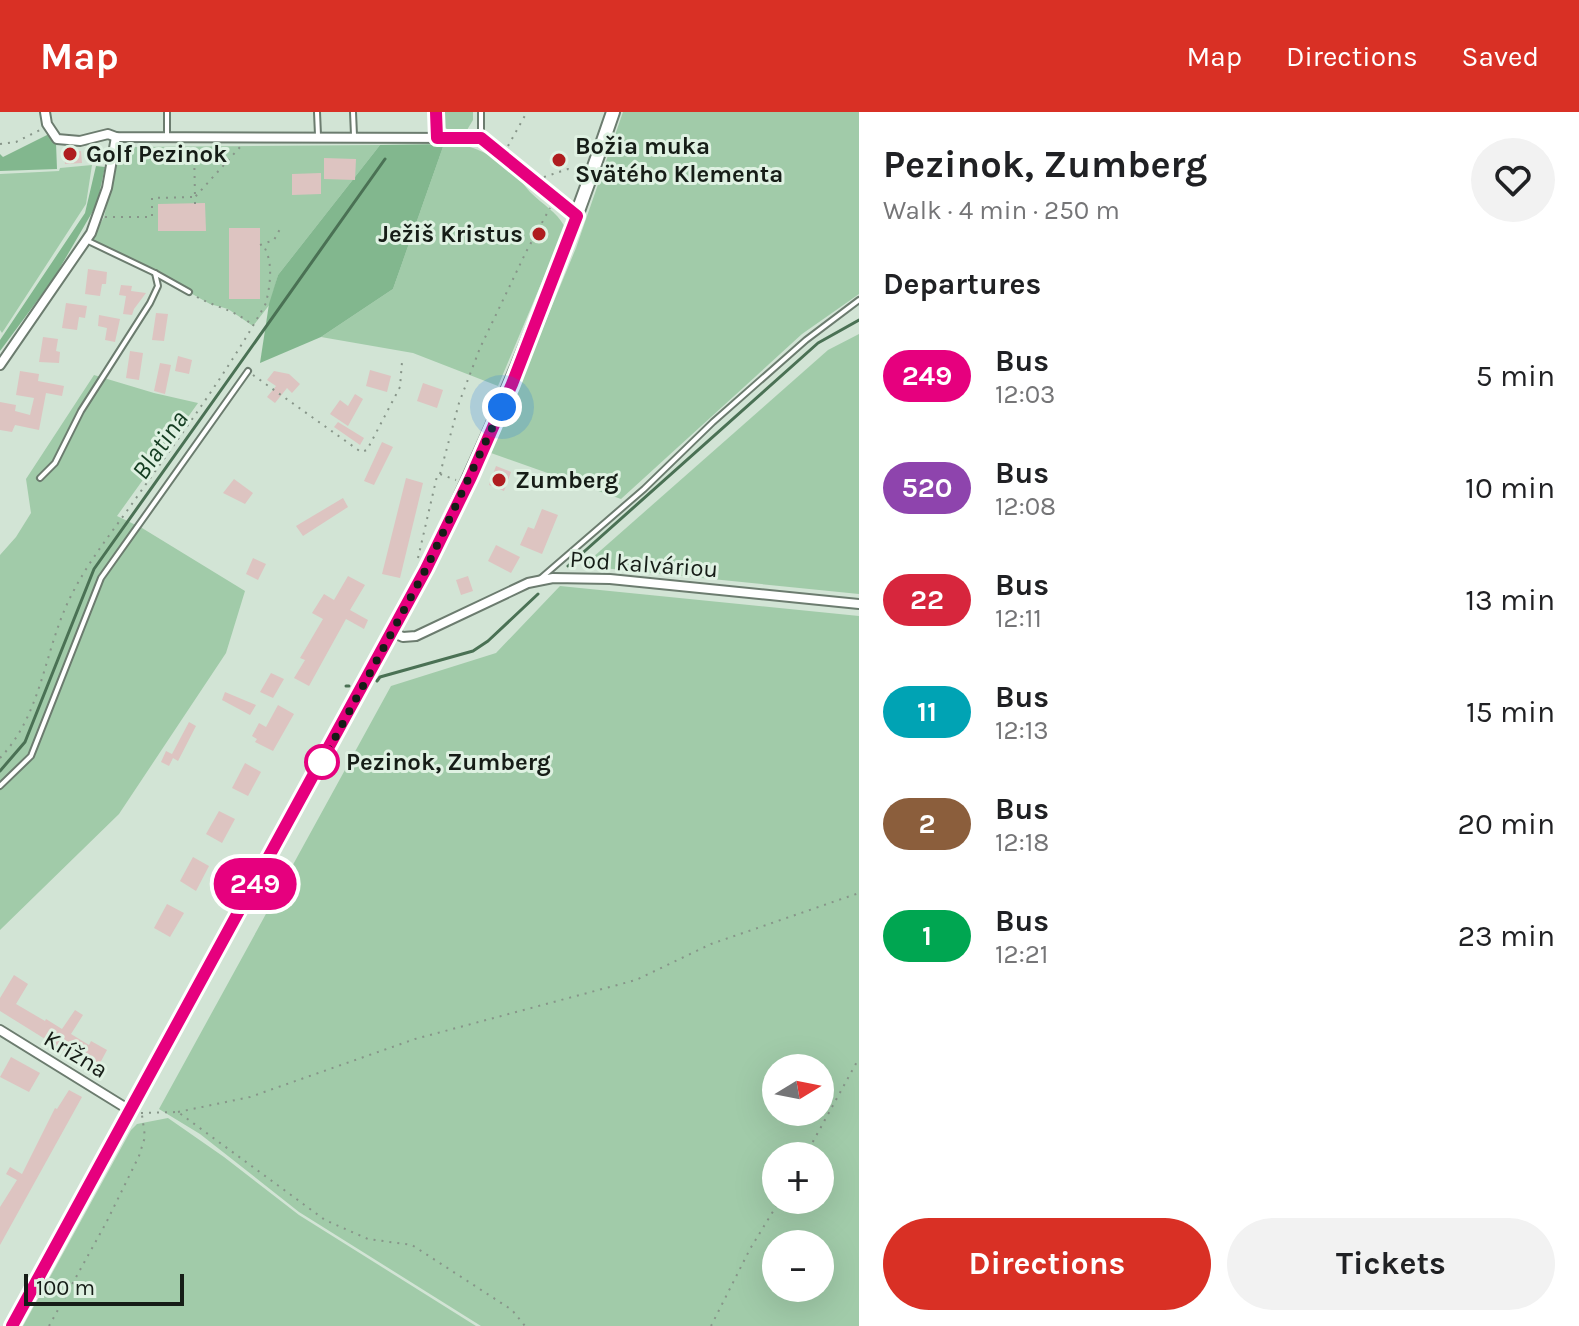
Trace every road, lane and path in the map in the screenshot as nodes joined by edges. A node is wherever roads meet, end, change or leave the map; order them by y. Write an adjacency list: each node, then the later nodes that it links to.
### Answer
1 (45, 112): 9 (street)
2 (167, 112): 11 (lane)
3 (317, 112): 12 (lane)
4 (353, 112): 13 (lane)
5 (436, 112): 14 (lane)
6 (481, 112): 15 (lane)
7 (527, 112): 19 (path)
8 (613, 112): 25 (main road)
9 (47, 124): 10 (street); 16 (path)
10 (116, 137): 11 (street); 28 (street)
11 (167, 138): 12 (street)
12 (318, 138): 13 (street)
13 (354, 138): 14 (street)
14 (437, 138): 15 (street)
15 (481, 138): 25 (street)
16 (0, 144)
17 (194, 145): 22 (path)
18 (241, 145): 22 (path)
19 (505, 150)
20 (579, 172): 21 (path)
21 (543, 177)
22 (195, 197): 23 (path); 26 (path)
23 (195, 204)
24 (550, 208): 36 (path)
25 (577, 216): 38 (main road)
26 (104, 217)
27 (280, 229): 32 (path)
28 (86, 240): 29 (lane); 34 (street)
29 (155, 273): 30 (lane); 37 (lane)
30 (189, 292): 32 (path)
31 (859, 300): 40 (lane)
32 (253, 326): 43 (path)
33 (402, 362): 35 (path)
34 (0, 365)
35 (248, 371): 44 (lane)
36 (440, 474): 38 (path); 39 (path)
37 (40, 478)
38 (467, 484): 39 (main road)
39 (426, 569): 42 (main road)
40 (540, 580): 41 (street, Pod kalváriou); 42 (street, Pod kalváriou)
41 (859, 604)
42 (391, 632): 48 (main road)
43 (0, 758)
44 (0, 786)
45 (859, 893): 49 (path)
46 (0, 1030): 48 (street, Krížna)
47 (859, 1058): 50 (path)
48 (136, 1112): 49 (path); 52 (main road); 53 (path)
49 (178, 1112): 54 (path)
50 (813, 1142)
51 (771, 1214): 55 (path)
52 (12, 1326)
53 (49, 1326)
54 (525, 1326)
55 (711, 1326)

